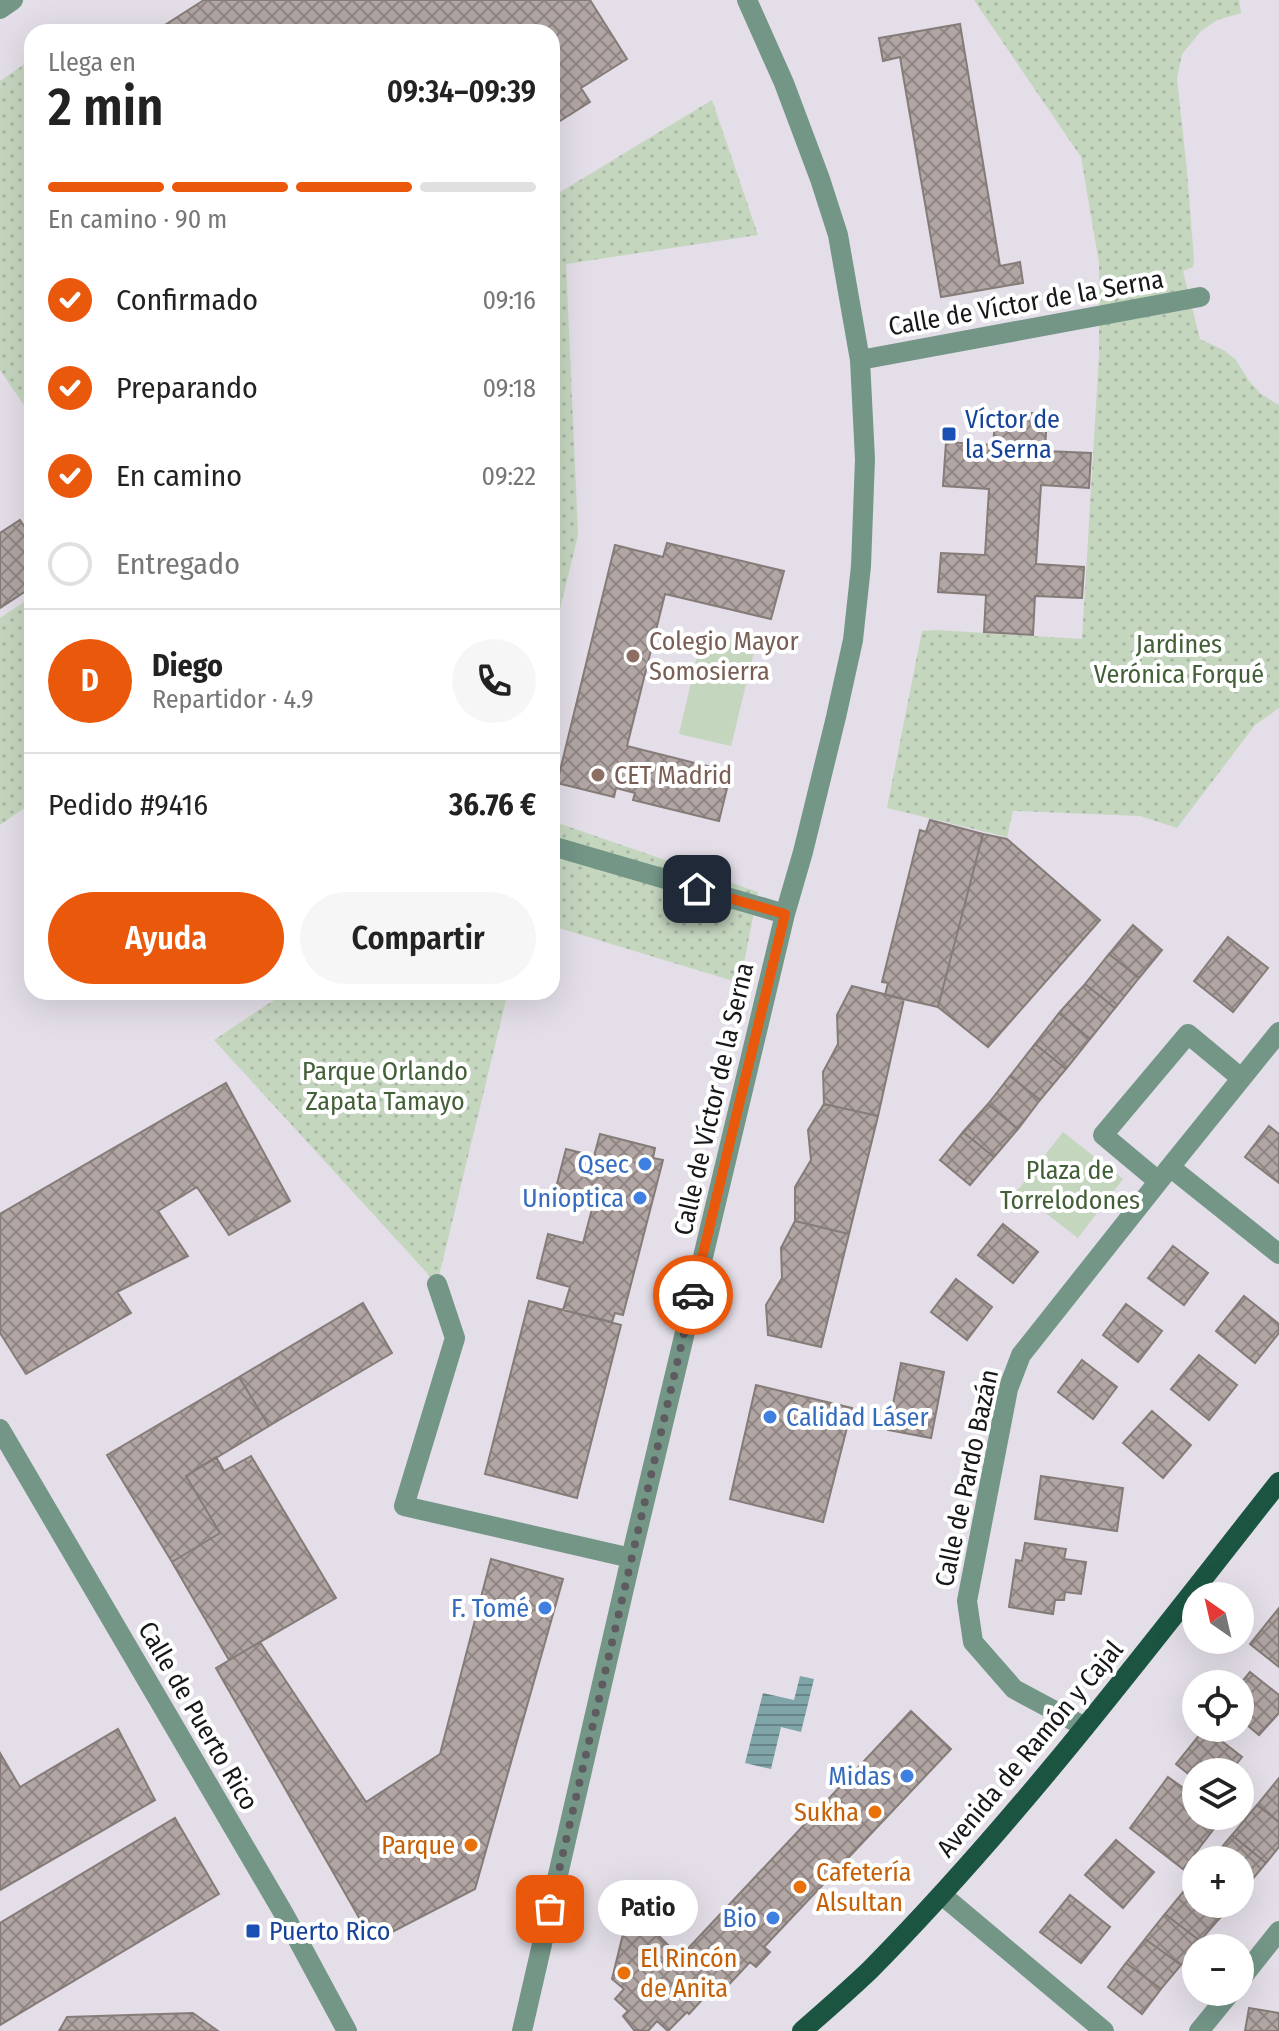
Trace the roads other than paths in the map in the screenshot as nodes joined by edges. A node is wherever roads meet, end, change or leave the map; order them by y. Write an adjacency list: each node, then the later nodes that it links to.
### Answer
1 (13, 0): 3 (street)
2 (747, 0): 5 (street, Calle de Víctor de la Serna)
3 (0, 9)
4 (1200, 297): 5 (street, Calle de Víctor de la Serna)
5 (860, 360): 7 (street, Calle de Víctor de la Serna)
6 (560, 848): 7 (street)
7 (785, 914): 15 (street, Calle de Víctor de la Serna)
8 (1279, 1032): 9 (street, Calle de Pardo Bazán)
9 (1241, 1078): 10 (street, Calle de Pardo Bazán); 10 (street)
10 (1164, 1174): 11 (street); 16 (street, Calle de Pardo Bazán)
11 (1279, 1254)
12 (437, 1284): 15 (street)
13 (0, 1429): 21 (street, Calle de Puerto Rico)
14 (1279, 1482): 16 (main road, Avenida de Ramón y Cajal)
15 (631, 1558): 22 (street, Calle de Víctor de la Serna)
16 (1085, 1727): 17 (main road, Avenida de Ramón y Cajal)
17 (942, 1895): 23 (main road, Avenida de Ramón y Cajal); 24 (street)
18 (1279, 1931): 19 (street)
19 (1254, 1962)
20 (1220, 2006): 25 (street)
21 (347, 2031)
22 (522, 2031)
23 (802, 2031)
24 (1104, 2031)
25 (1199, 2031)

